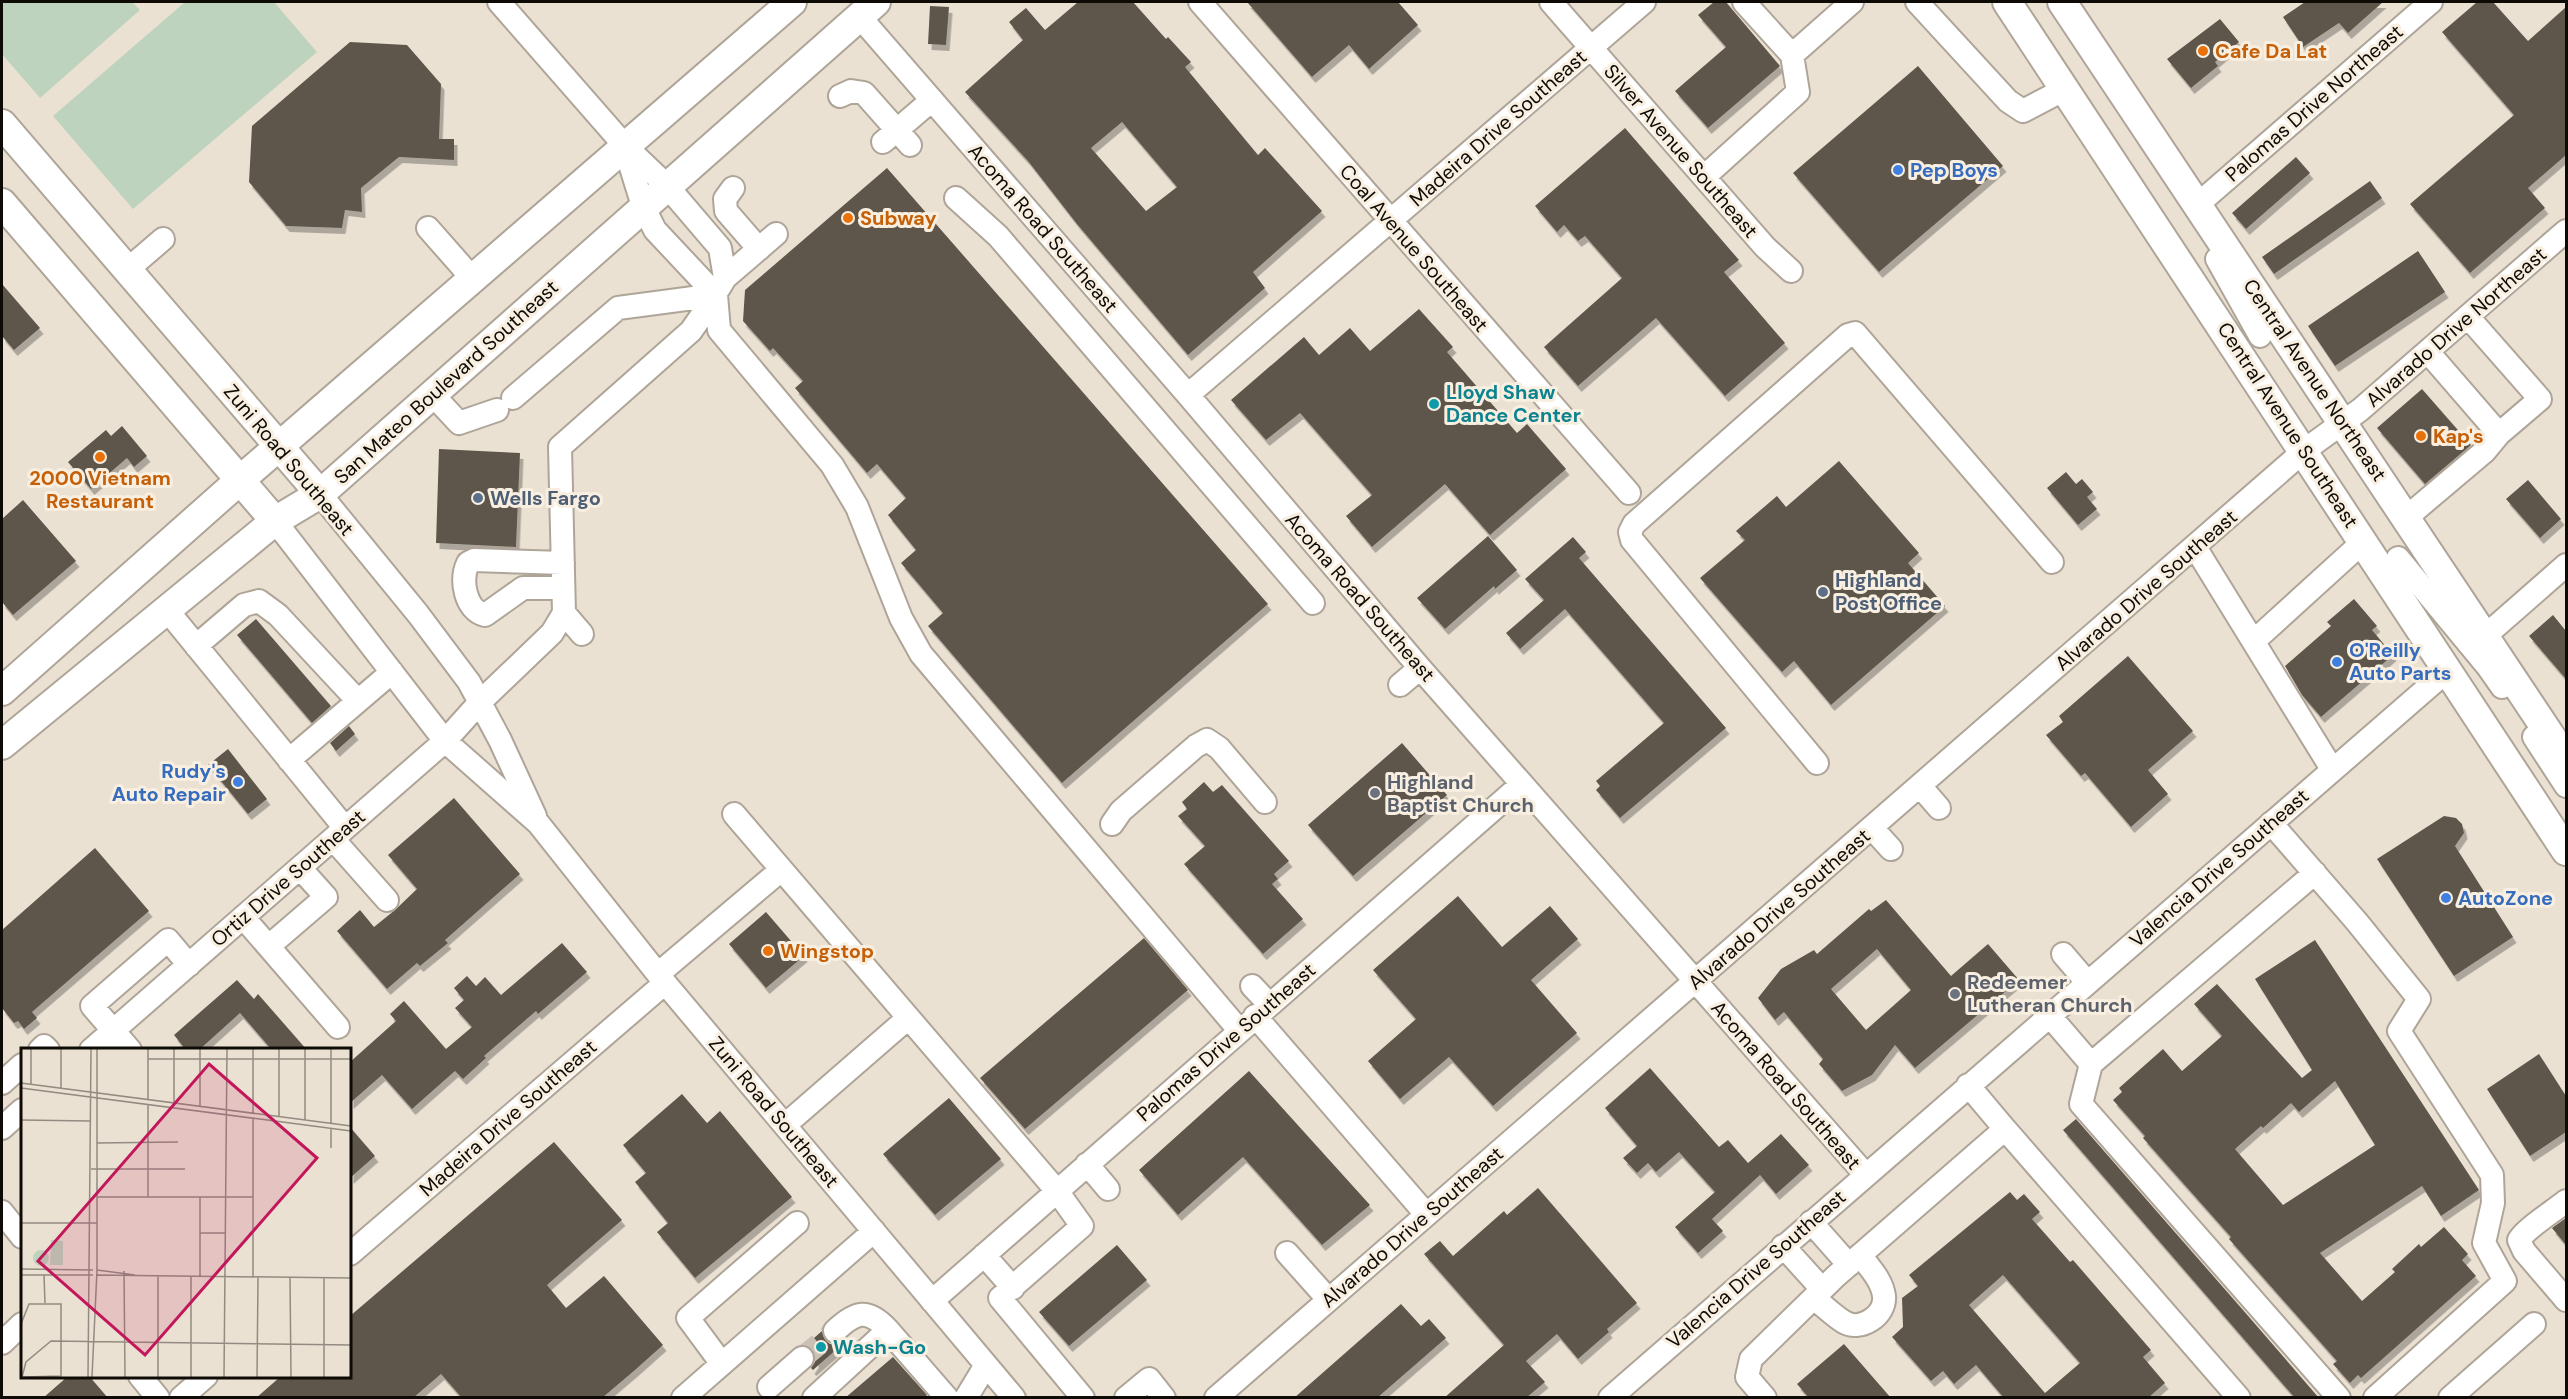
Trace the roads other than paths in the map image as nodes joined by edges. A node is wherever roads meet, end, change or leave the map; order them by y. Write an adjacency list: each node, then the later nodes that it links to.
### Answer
1 (499, 2): 20 (street)
2 (792, 2): 20 (main road)
3 (1200, 2): 28 (street, Coal Avenue Southeast)
4 (1551, 2): 14 (street, Silver Avenue Southeast)
5 (1644, 2): 14 (street, Madeira Drive Southeast)
6 (1744, 2): 15 (street)
7 (1852, 2): 15 (street)
8 (1917, 2): 16 (street)
9 (2007, 2): 16 (main road, Central Avenue Southeast)
10 (2048, 2): 39 (street, Central Avenue Southeast)
11 (2062, 2): 27 (main road, Central Avenue Northeast)
12 (2431, 2): 27 (street, Palomas Drive Northeast)
13 (868, 9): 18 (street, Acoma Road Southeast); 22 (main road, San Mateo Boulevard Southeast)
14 (1591, 48): 21 (street, Silver Avenue Southeast); 28 (street, Madeira Drive Southeast)
15 (1792, 55): 21 (street)
16 (2065, 89): 46 (main road, Central Avenue Southeast)
17 (840, 96): 18 (street)
18 (932, 100): 42 (street, Acoma Road Southeast)
19 (2, 124): 34 (main road, Zuni Road Southeast)
20 (625, 146): 22 (street); 26 (street); 36 (main road)
21 (1704, 177): 35 (street, Silver Avenue Southeast)
22 (667, 186): 26 (main road, San Mateo Boulevard Southeast); 37 (street)
23 (734, 188): 33 (street)
24 (956, 198): 59 (street)
25 (2, 203): 47 (main road, Zuni Road Southeast)
26 (643, 206): 37 (street); 41 (main road, San Mateo Boulevard Southeast)
27 (2197, 206): 43 (main road, Central Avenue Northeast)
28 (1391, 221): 42 (street, Madeira Drive Southeast); 48 (street, Coal Avenue Southeast)
29 (428, 228): 36 (street)
30 (2566, 231): 38 (street, Alvarado Drive Northeast)
31 (776, 234): 33 (street)
32 (163, 239): 34 (street)
33 (759, 249): 37 (street)
34 (127, 270): 45 (main road, Zuni Road Southeast)
35 (1791, 271)
36 (472, 278): 45 (main road)
37 (720, 286): 41 (street); 56 (street); 107 (street)
38 (2468, 317): 40 (street, Alvarado Drive Northeast); 44 (street)
39 (2260, 336)
40 (2428, 352): 43 (street, Alvarado Drive Northeast); 44 (street)
41 (432, 394): 49 (main road, San Mateo Boulevard Southeast)
42 (1188, 395): 66 (street, Acoma Road Southeast)
43 (2345, 423): 46 (street, Alvarado Drive Southeast); 50 (main road, Central Avenue Northeast)
44 (2499, 434): 50 (street)
45 (279, 447): 47 (main road); 49 (main road, Zuni Road Southeast)
46 (2305, 450): 52 (main road, Central Avenue Southeast); 53 (street, Alvarado Drive Southeast)
47 (239, 481): 51 (main road, Zuni Road Southeast); 69 (main road)
48 (1629, 493)
49 (320, 494): 51 (main road, San Mateo Boulevard Southeast); 72 (street, Zuni Road Southeast)
50 (2407, 517): 63 (main road, Central Avenue Northeast)
51 (275, 521): 60 (main road, San Mateo Boulevard Southeast); 68 (street, Zuni Road Southeast)
52 (2364, 541): 64 (street); 67 (main road, Central Avenue Southeast)
53 (2195, 547): 64 (street); 80 (street, Alvarado Drive Southeast)
54 (2398, 558): 81 (street)
55 (2052, 562): 77 (street)
56 (563, 563): 58 (street); 58 (street)
57 (2566, 565): 63 (street)
58 (563, 588): 61 (street)
59 (1313, 603)
60 (167, 610): 65 (street); 74 (main road, San Mateo Boulevard Southeast)
61 (564, 613): 62 (street); 72 (street, Ortiz Drive Southeast)
62 (582, 634)
63 (2485, 636): 75 (main road, Central Avenue Northeast)
64 (2254, 642): 78 (street)
65 (196, 646): 71 (street); 76 (street)
66 (1420, 668): 70 (street); 79 (street, Acoma Road Southeast)
67 (2448, 670): 78 (street, Valencia Drive Southeast); 91 (main road, Central Avenue Southeast)
68 (392, 672): 71 (street); 73 (street, Zuni Road Southeast)
69 (4, 683)
70 (1400, 685)
71 (358, 701): 76 (street)
72 (480, 702): 73 (street, Ortiz Drive Southeast); 85 (street, Zuni Road Southeast)
73 (445, 741): 85 (street, Zuni Road Southeast); 89 (street, Ortiz Drive Southeast)
74 (2, 745)
75 (2566, 759)
76 (289, 760): 89 (street)
77 (1817, 763)
78 (2332, 770): 86 (street, Valencia Drive Southeast)
79 (1522, 784): 102 (street, Acoma Road Southeast); 107 (street, Palomas Drive Southeast)
80 (1920, 786): 83 (street); 88 (street, Alvarado Drive Southeast)
81 (2566, 786)
82 (1265, 802): 87 (street)
83 (1939, 808)
84 (734, 814): 93 (street)
85 (538, 822): 101 (street, Zuni Road Southeast)
86 (2271, 823): 94 (street); 103 (street, Valencia Drive Southeast)
87 (1112, 824)
88 (1872, 828): 90 (street); 102 (street, Alvarado Drive Southeast)
89 (339, 834): 92 (street, Ortiz Drive Southeast); 95 (street)
90 (1891, 849)
91 (2566, 851)
92 (300, 868): 96 (street, Ortiz Drive Southeast); 97 (street)
93 (781, 870): 101 (street, Madeira Drive Southeast); 108 (street)
94 (2315, 873): 113 (street); 167 (street)
95 (387, 900)
96 (243, 917): 97 (street); 99 (street, Ortiz Drive Southeast)
97 (269, 946): 109 (street)
98 (2063, 954): 103 (street)
99 (189, 965): 100 (street); 105 (street, Ortiz Drive Southeast)
100 (129, 974): 105 (street); 110 (street)
101 (662, 979): 116 (street, Zuni Road Southeast); 131 (street, Madeira Drive Southeast)
102 (1695, 982): 120 (street, Acoma Road Southeast); 125 (street, Alvarado Drive Southeast)
103 (2087, 982): 106 (street, Valencia Drive Southeast)
104 (1252, 986): 107 (street)
105 (150, 999): 110 (street, Ortiz Drive Southeast)
106 (2049, 1015): 113 (street); 114 (street, Valencia Drive Southeast)
107 (1254, 1016): 119 (street, Palomas Drive Southeast); 125 (street)
108 (907, 1019): 116 (street); 122 (street)
109 (338, 1027)
110 (114, 1030): 111 (street, Ortiz Drive Southeast); 112 (street)
111 (93, 1048)
112 (128, 1048)
113 (2091, 1064): 166 (street)
114 (1968, 1085): 118 (street); 120 (street, Valencia Drive Southeast)
115 (21, 1113): 117 (street)
116 (785, 1125): 128 (street, Zuni Road Southeast)
117 (2, 1128)
118 (2005, 1129): 134 (street); 165 (street)
119 (1087, 1164): 121 (street); 122 (street, Palomas Drive Southeast)
120 (1865, 1174): 126 (street, Valencia Drive Southeast)
121 (1108, 1189)
122 (1057, 1191): 133 (street, Palomas Drive Southeast); 135 (street)
123 (2566, 1201): 137 (street)
124 (2, 1212): 129 (street)
125 (1426, 1214): 138 (street, Alvarado Drive Southeast)
126 (1811, 1222): 130 (street, Valencia Drive Southeast); 134 (street)
127 (797, 1224): 146 (street)
128 (874, 1231): 139 (street, Zuni Road Southeast); 146 (street)
129 (21, 1236)
130 (1783, 1246): 136 (street); 163 (street, Valencia Drive Southeast)
131 (351, 1249)
132 (1287, 1253): 138 (street)
133 (984, 1255): 135 (street); 139 (street, Palomas Drive Southeast)
134 (1855, 1260): 136 (street); 136 (street)
135 (1013, 1288): 159 (street)
136 (1818, 1294): 164 (street)
137 (2565, 1295)
138 (1328, 1299): 162 (street, Alvarado Drive Southeast)
139 (932, 1301): 147 (street, Zuni Road Southeast)
140 (2534, 1324): 151 (street)
141 (21, 1325): 144 (street)
142 (888, 1330): 143 (street); 155 (street); 156 (street)
143 (835, 1331)
144 (2, 1343)
145 (802, 1358): 150 (street)
146 (722, 1364): 154 (street)
147 (986, 1365): 157 (street); 158 (street, Zuni Road Southeast)
148 (141, 1378): 152 (street)
149 (205, 1378): 153 (street)
150 (769, 1387)
151 (2455, 1396)
152 (158, 1398)
153 (181, 1398)
154 (683, 1398)
155 (814, 1398)
156 (947, 1398)
157 (966, 1398)
158 (1014, 1398)
159 (1083, 1398)
160 (1126, 1398): 161 (street)
161 (1164, 1398)
162 (1216, 1398)
163 (1610, 1398)
164 (1765, 1398)
165 (2239, 1398)
166 (2339, 1398)
167 (2375, 1398)

